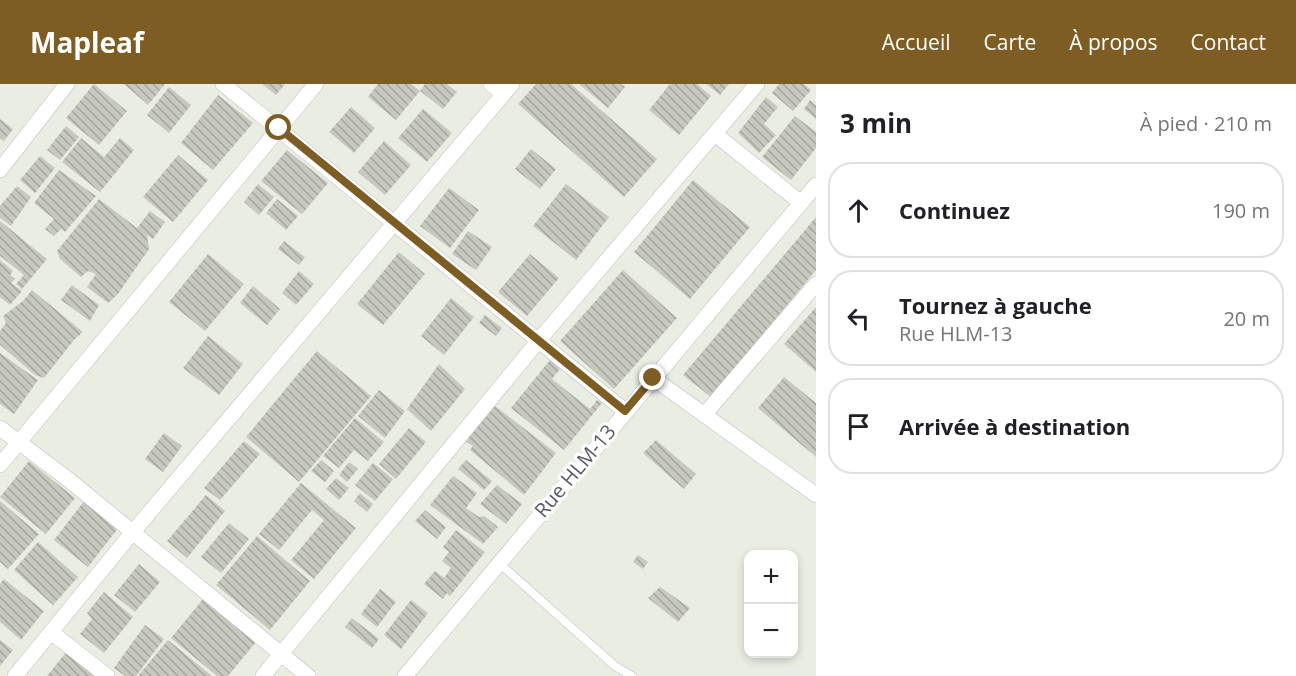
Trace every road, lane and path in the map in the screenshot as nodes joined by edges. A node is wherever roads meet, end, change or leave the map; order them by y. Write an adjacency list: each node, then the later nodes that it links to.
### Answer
1 (67, 84): 9 (street)
2 (223, 84): 7 (street)
3 (316, 84): 7 (street)
4 (491, 84): 6 (street)
5 (757, 84): 8 (street)
6 (508, 89): 12 (street)
7 (279, 128): 12 (street); 19 (street)
8 (715, 134): 11 (street); 14 (street)
9 (0, 170)
10 (816, 185): 11 (street, Rue HLM-13)
11 (801, 203): 15 (street, Rue HLM-13)
12 (395, 224): 14 (street); 22 (street)
13 (816, 284): 17 (street)
14 (539, 340): 16 (street); 25 (street)
15 (653, 378): 16 (street, Rue HLM-13); 17 (street)
16 (625, 411): 23 (street, Rue HLM-13)
17 (705, 415): 21 (street)
18 (0, 428): 19 (street)
19 (18, 442): 20 (street); 22 (street)
20 (0, 465)
21 (816, 495)
22 (132, 533): 24 (street); 25 (street)
23 (499, 563): 30 (street, Rue HLM-13); 31 (lane)
24 (51, 632): 26 (street); 27 (street)
25 (281, 654): 28 (street); 29 (street)
26 (15, 676)
27 (107, 676)
28 (262, 676)
29 (308, 676)
30 (405, 676)
31 (632, 676)

